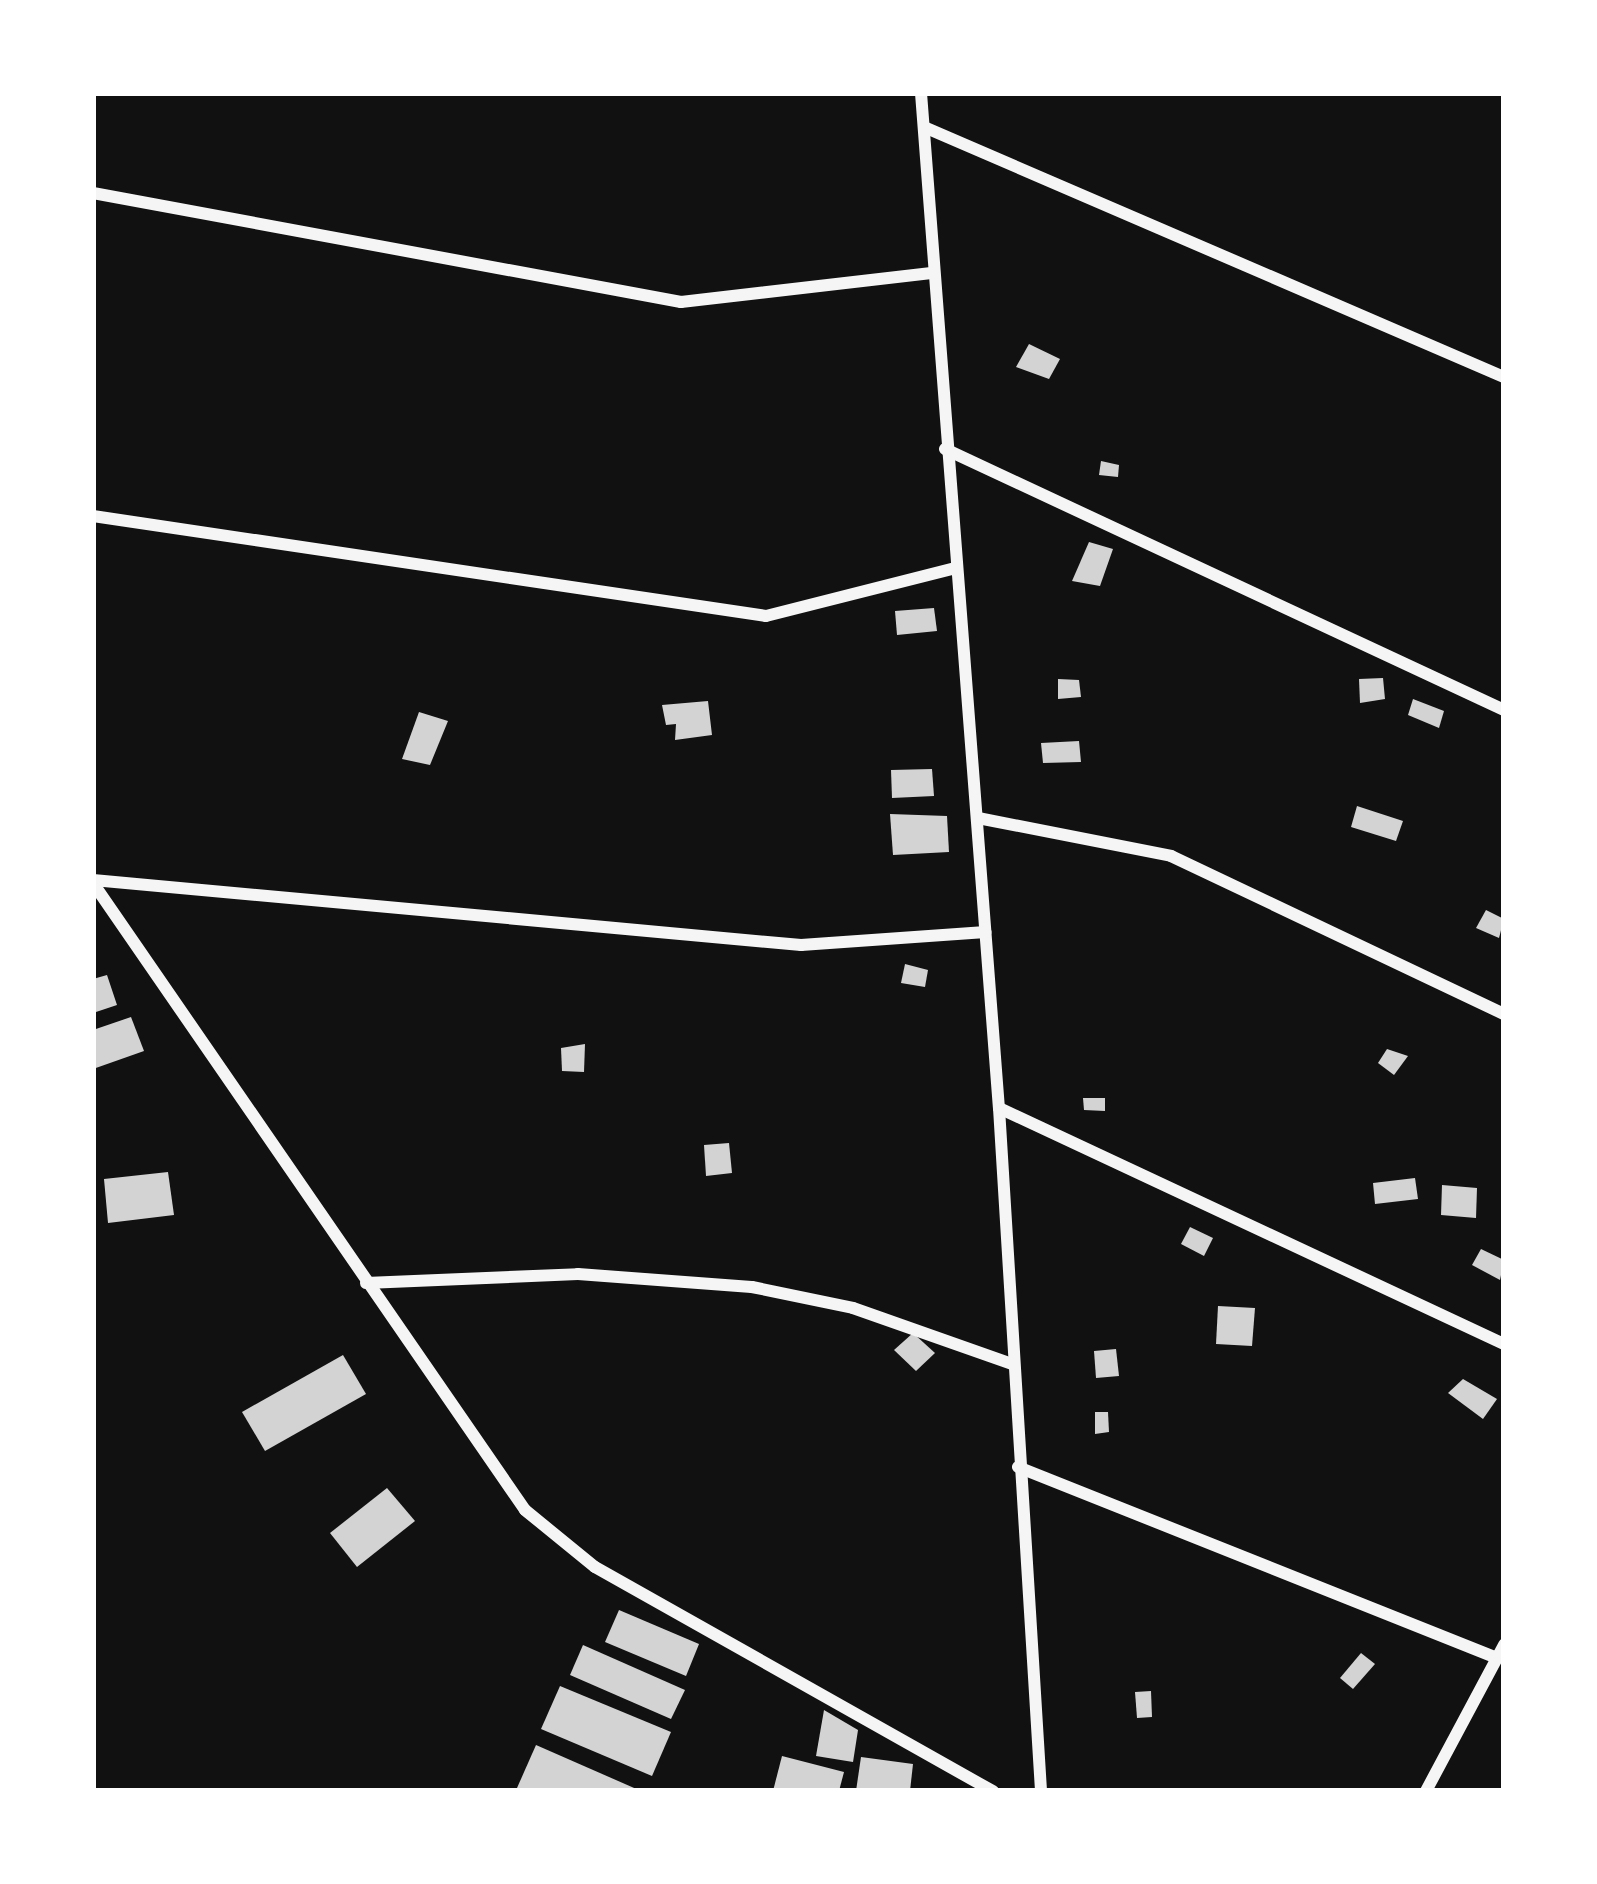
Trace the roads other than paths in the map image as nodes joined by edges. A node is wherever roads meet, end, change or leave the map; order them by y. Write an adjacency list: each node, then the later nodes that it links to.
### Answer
1 (921, 93): 2 (street)
2 (924, 127): 4 (street); 5 (street)
3 (93, 193): 4 (street)
4 (931, 274): 6 (street)
5 (1504, 376)
6 (945, 449): 8 (street); 9 (street)
7 (93, 516): 8 (street)
8 (952, 569): 10 (street)
9 (1504, 710)
10 (978, 818): 12 (street); 13 (street)
11 (93, 881): 12 (street); 15 (street)
12 (986, 932): 14 (street)
13 (1504, 1014)
14 (1000, 1108): 16 (street); 17 (street)
15 (366, 1283): 17 (street); 20 (street)
16 (1504, 1344)
17 (1012, 1364): 18 (street)
18 (1018, 1467): 19 (street); 21 (street)
19 (1500, 1652): 22 (street)
20 (993, 1791)
21 (1041, 1791)
22 (1426, 1791)

